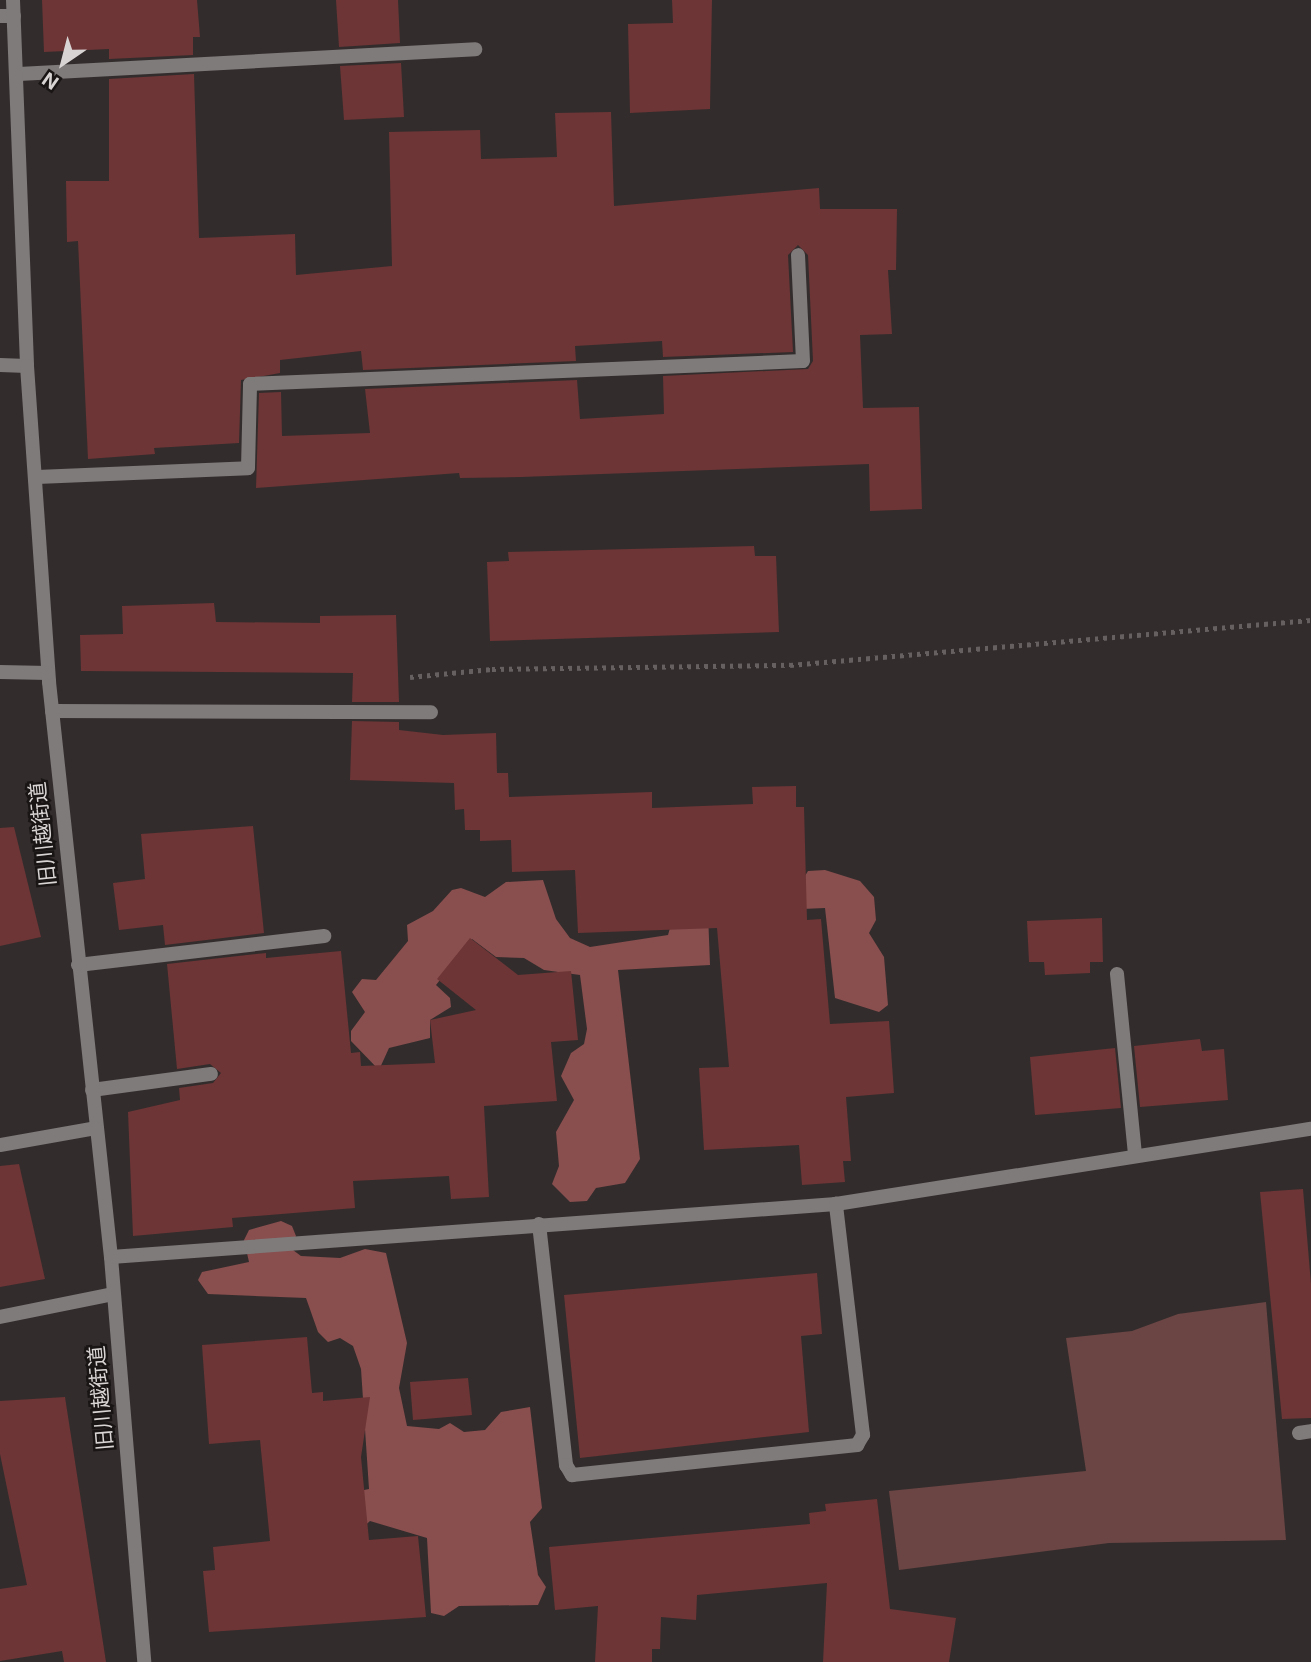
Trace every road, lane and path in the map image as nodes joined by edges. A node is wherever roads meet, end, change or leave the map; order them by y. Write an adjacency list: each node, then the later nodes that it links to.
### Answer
1 (13, 0): 2 (street, 旧川越街道)
2 (7, 16): 4 (street, 旧川越街道)
3 (475, 49): 4 (street)
4 (19, 74): 7 (street, 旧川越街道)
5 (798, 256): 8 (street)
6 (0, 365): 7 (street)
7 (27, 366): 8 (street, 旧川越街道)
8 (37, 477): 11 (street, 旧川越街道)
9 (1311, 620): 12 (path)
10 (0, 672): 11 (street)
11 (48, 673): 13 (street, 旧川越街道)
12 (398, 680)
13 (52, 711): 14 (street); 16 (street, 旧川越街道)
14 (431, 712)
15 (324, 936): 16 (street)
16 (78, 965): 19 (street, 旧川越街道)
17 (1117, 974): 23 (street)
18 (211, 1074): 19 (street)
19 (92, 1090): 20 (street, 旧川越街道)
20 (96, 1128): 22 (street); 26 (street, 旧川越街道)
21 (1311, 1129): 23 (street)
22 (0, 1145)
23 (1135, 1154): 24 (street)
24 (836, 1204): 25 (street); 25 (street)
25 (539, 1224): 26 (street)
26 (111, 1257): 27 (street, 旧川越街道)
27 (113, 1294): 28 (street); 29 (street, 旧川越街道)
28 (0, 1317)
29 (144, 1662)

